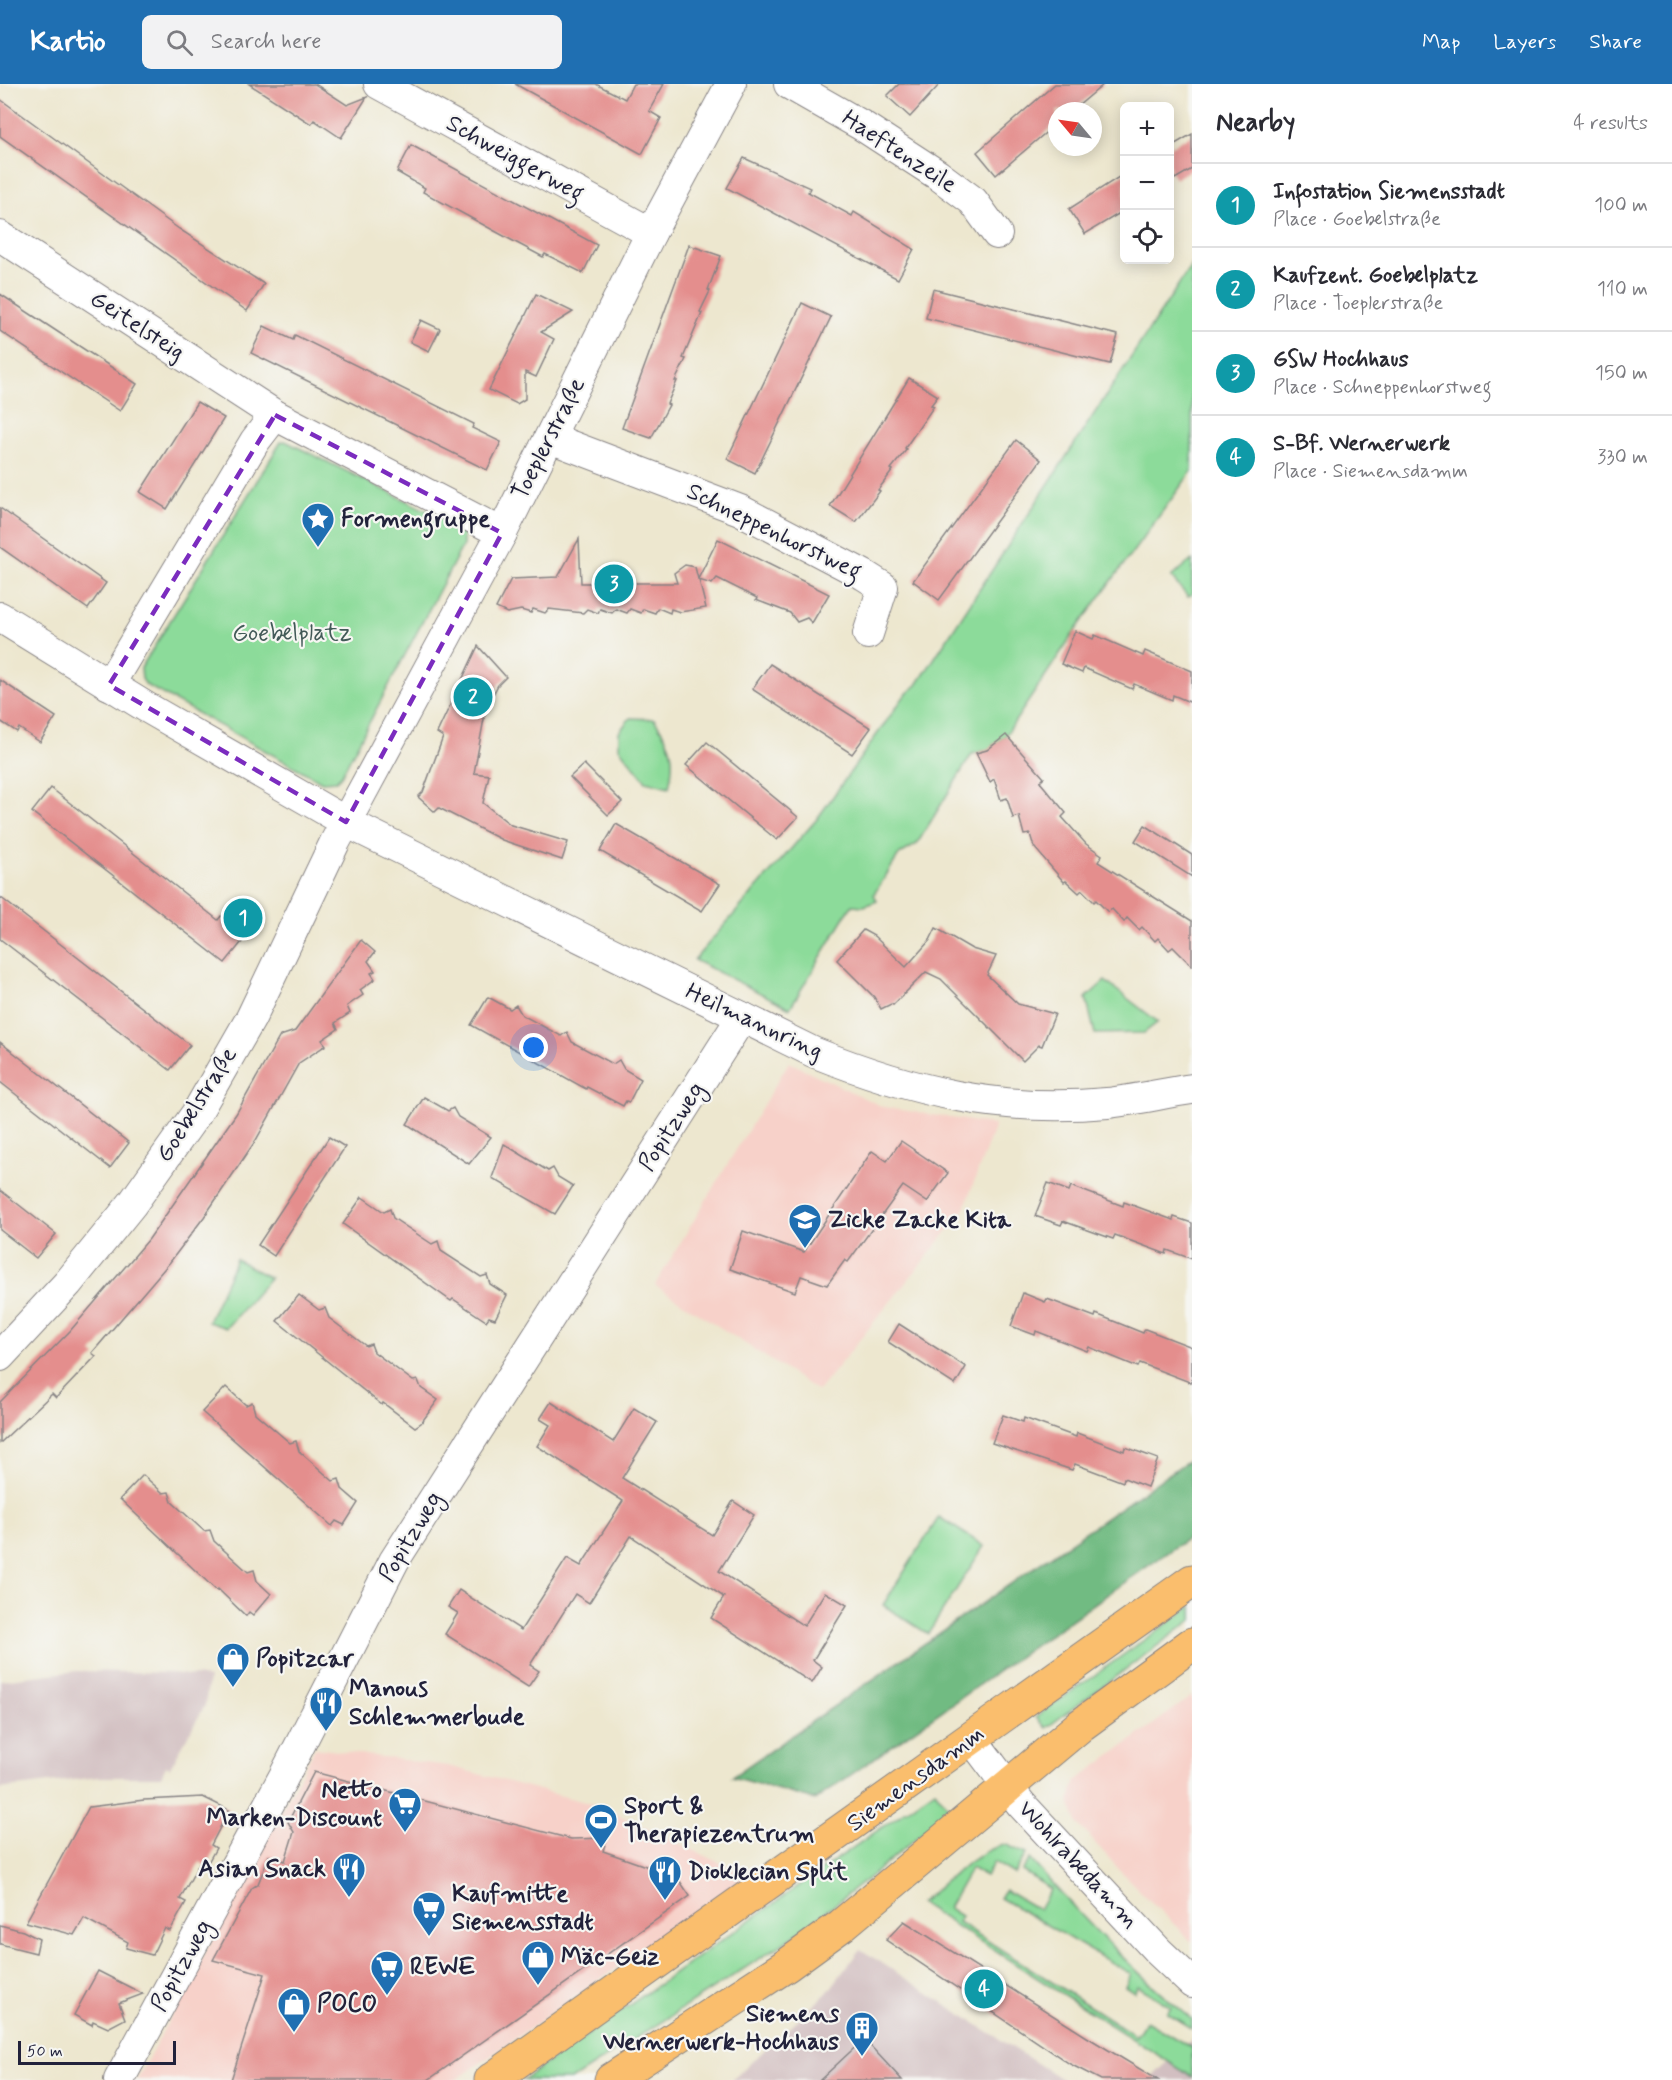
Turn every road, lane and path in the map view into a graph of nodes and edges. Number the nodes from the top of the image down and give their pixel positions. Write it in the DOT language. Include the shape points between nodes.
graph roads {
  1 [pos="379,84"];
  2 [pos="731,84"];
  3 [pos="789,84"];
  4 [pos="651,233"];
  5 [pos="997,234"];
  6 [pos="0,236"];
  7 [pos="275,415"];
  8 [pos="550,438"];
  9 [pos="502,533"];
  10 [pos="0,617"];
  11 [pos="868,634"];
  12 [pos="109,685"];
  13 [pos="346,822"];
  14 [pos="741,1017"];
  15 [pos="1192,1089"];
  16 [pos="0,1356"];
  17 [pos="1192,1581"];
  18 [pos="1192,1644"];
  19 [pos="972,1739"];
  20 [pos="1007,1786"];
  21 [pos="1192,1983"];
  22 [pos="119,2080"];
  23 [pos="491,2080"];
  24 [pos="611,2080"];
  1 -- 4 [label="street, Schweiggerweg"];
  2 -- 4 [label="street, Toeplerstraße"];
  3 -- 5 [label="street, Haeftenzeile" via="938,175 973,201"];
  4 -- 8 [label="street, Toeplerstraße"];
  6 -- 7 [label="street, Geitelsteig"];
  7 -- 9 [label="street"];
  7 -- 12 [label="street" via="255,441"];
  8 -- 9 [label="street, Toeplerstraße"];
  8 -- 11 [label="street, Schneppenhorstweg" via="730,506 864,575 883,587"];
  9 -- 13 [label="street, Toeplerstraße"];
  10 -- 12 [label="street"];
  12 -- 13 [label="street"];
  13 -- 14 [label="street, Heilmannring"];
  13 -- 16 [label="street, Goebelstraße" via="251,1018 196,1114 132,1204"];
  14 -- 15 [label="street, Heilmannring" via="877,1077 976,1101 1038,1106 1099,1104"];
  14 -- 22 [label="street, Popitzweg" via="394,1561 283,1778"];
  17 -- 19 [label="main road, Siemensdamm"];
  18 -- 20 [label="main road" via="1081,1725"];
  19 -- 20 [label="street, Wohlrabedamm"];
  19 -- 23 [label="main road, Siemensdamm"];
  20 -- 21 [label="street, Wohlrabedamm"];
  20 -- 24 [label="main road" via="826,1937"];
}
